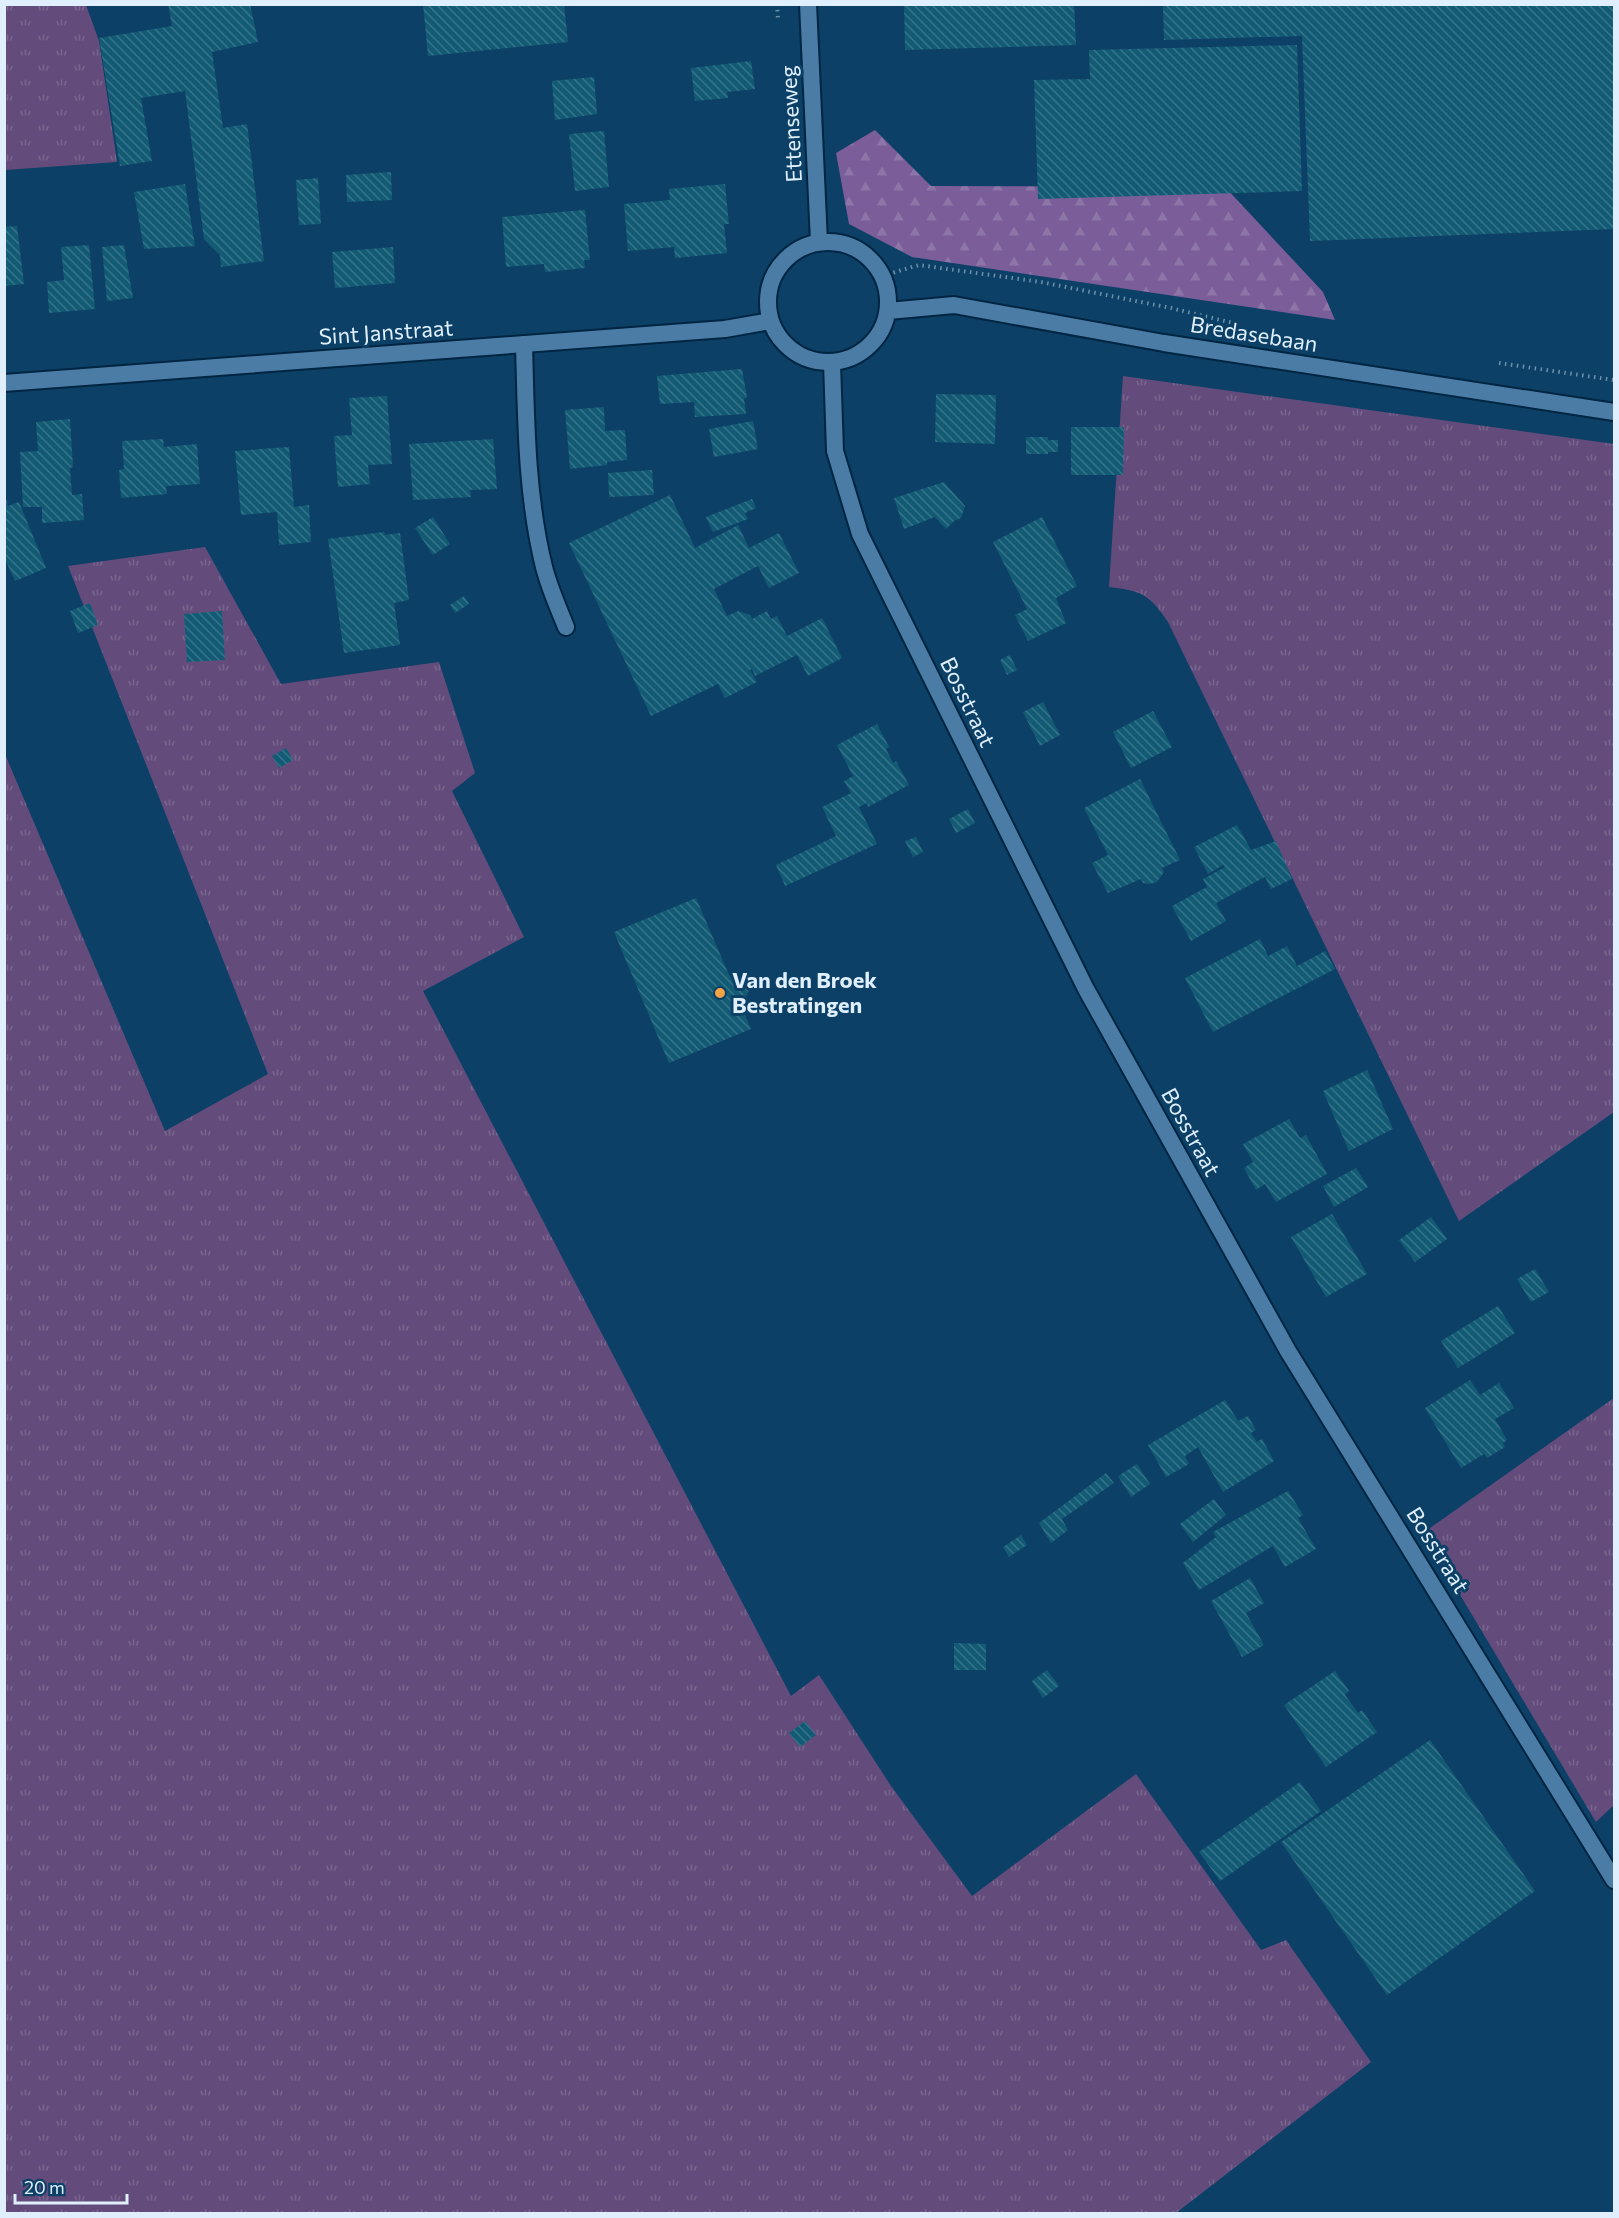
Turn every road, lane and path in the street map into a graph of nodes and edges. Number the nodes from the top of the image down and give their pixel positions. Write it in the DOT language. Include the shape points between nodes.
graph roads {
  1 [pos="808,4"];
  2 [pos="819,242"];
  3 [pos="882,276"];
  4 [pos="1171,308"];
  5 [pos="888,311"];
  6 [pos="770,321"];
  7 [pos="524,344"];
  8 [pos="832,363"];
  9 [pos="4,382"];
  10 [pos="1614,412"];
  11 [pos="566,627"];
  12 [pos="1614,1880"];
  1 -- 2 [label="street, Ettenseweg"];
  2 -- 3 [label="street" via="844,244 867,256"];
  2 -- 6 [label="street" via="791,254 775,273 767,297"];
  3 -- 4 [label="path, Bredasebaan" via="919,265 1041,282"];
  3 -- 5 [label="street" via="888,293"];
  5 -- 8 [label="street" via="878,336 858,354"];
  5 -- 10 [label="street, Bredasebaan" via="954,305 1176,345"];
  6 -- 7 [label="street, Sint Janstraat" via="725,329"];
  6 -- 8 [label="street" via="784,344 806,359"];
  7 -- 9 [label="street, Sint Janstraat"];
  7 -- 11 [label="street" via="527,454 534,519 545,568"];
  8 -- 12 [label="street, Bosstraat" via="835,451 860,534 1086,989 1288,1351"];
}
